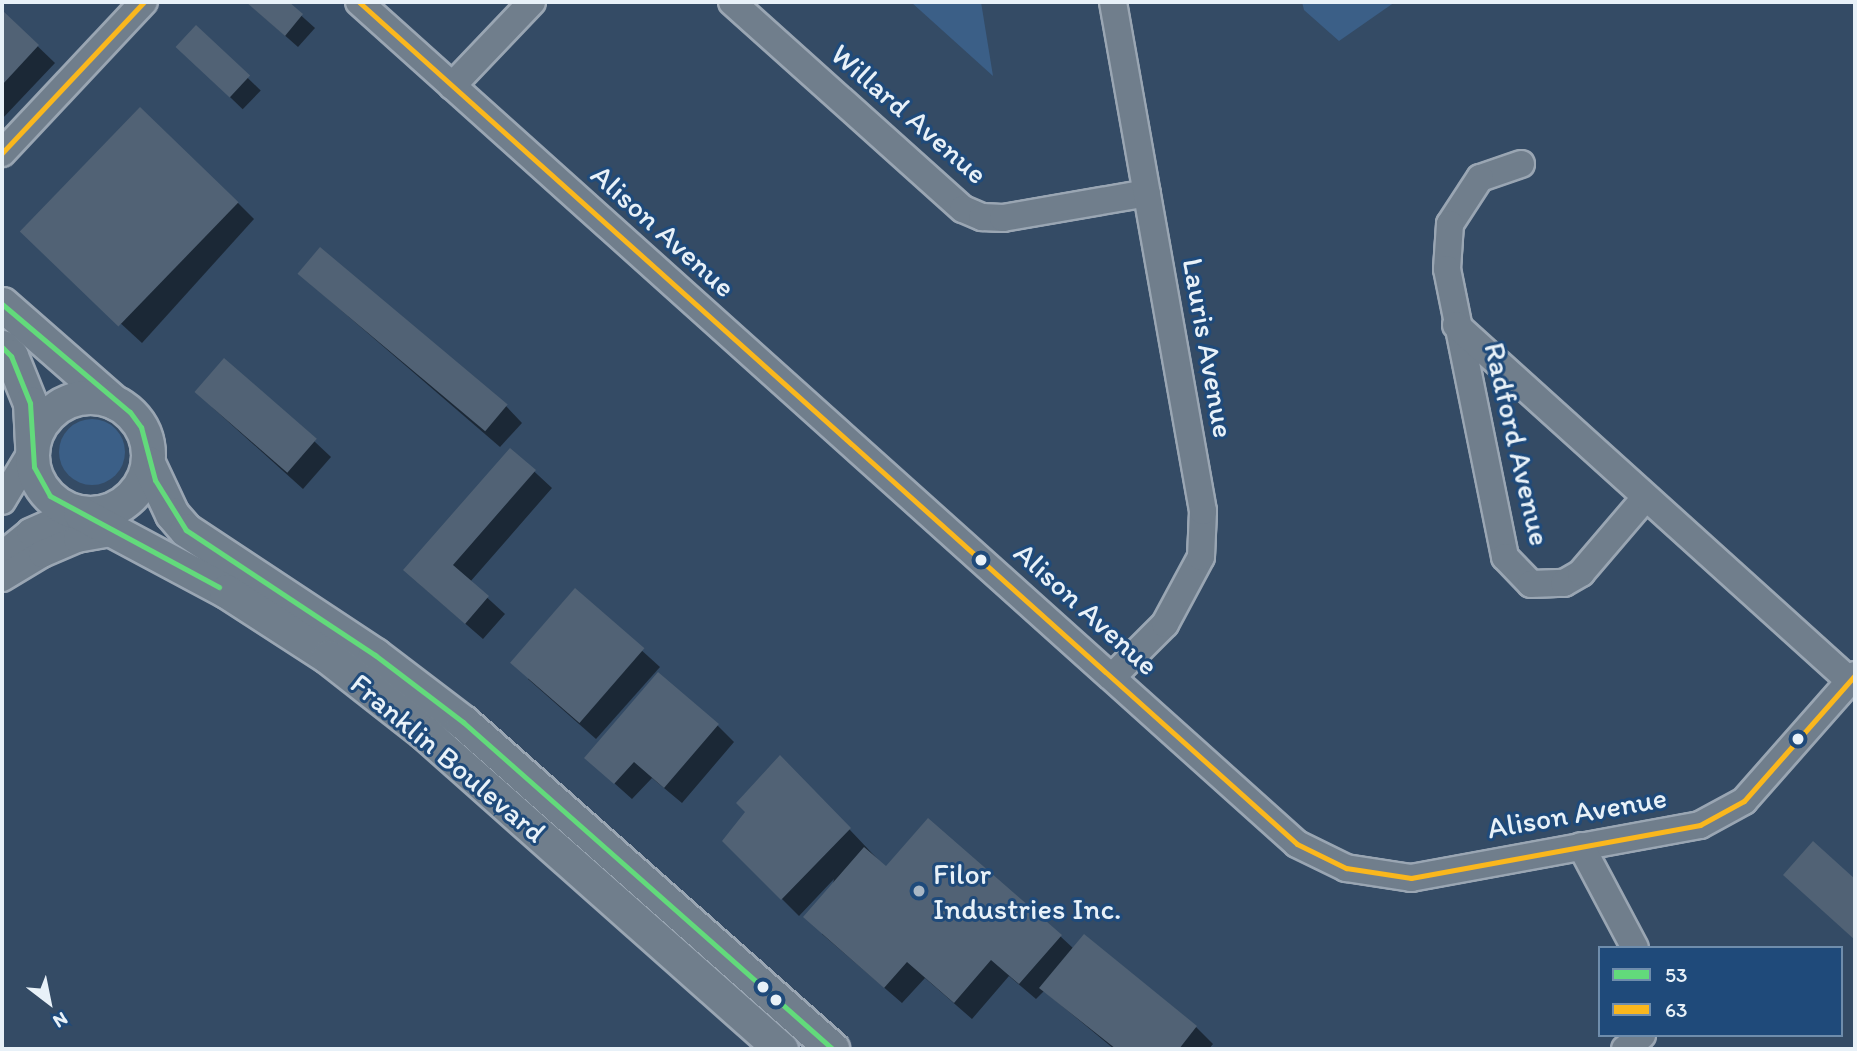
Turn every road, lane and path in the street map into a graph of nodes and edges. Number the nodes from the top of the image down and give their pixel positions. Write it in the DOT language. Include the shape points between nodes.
graph roads {
  1 [pos="144,2"];
  2 [pos="359,2"];
  3 [pos="532,2"];
  4 [pos="732,2"];
  5 [pos="1113,2"];
  6 [pos="452,86"];
  7 [pos="2,153"];
  8 [pos="1521,164"];
  9 [pos="1147,193"];
  10 [pos="2,304"];
  11 [pos="1456,325"];
  12 [pos="2,346"];
  13 [pos="114,402"];
  14 [pos="32,447"];
  15 [pos="148,463"];
  16 [pos="1645,498"];
  17 [pos="2,501"];
  18 [pos="78,513"];
  19 [pos="115,532"];
  20 [pos="2,555"];
  21 [pos="2,578"];
  22 [pos="1112,677"];
  23 [pos="1853,678"];
  24 [pos="1581,846"];
  25 [pos="1634,946"];
  26 [pos="1640,1037"];
  27 [pos="781,1049"];
  28 [pos="832,1049"];
  29 [pos="1625,1049"];
  1 -- 7 [label="street"];
  2 -- 6 [label="street, Alison Avenue"];
  3 -- 6 [label="street"];
  4 -- 9 [label="street, Willard Avenue" via="972,213 1003,218"];
  5 -- 9 [label="street, Lauris Avenue"];
  6 -- 22 [label="street, Alison Avenue"];
  8 -- 11 [label="street, Radford Avenue" via="1480,178 1450,224 1447,269"];
  9 -- 22 [label="street, Lauris Avenue" via="1203,511 1201,557 1166,624"];
  10 -- 13 [label="main road"];
  11 -- 16 [label="street, Radford Avenue"];
  11 -- 16 [label="street, Radford Avenue" via="1505,557 1515,573 1531,584 1564,583 1581,573"];
  12 -- 14 [label="main road" via="12,356 30,403"];
  13 -- 14 [label="main road" via="97,397 61,405 47,416"];
  13 -- 15 [label="main road" via="141,427"];
  14 -- 17 [label="street"];
  14 -- 18 [label="main road" via="40,483 50,496"];
  15 -- 18 [label="main road" via="131,496 116,506"];
  15 -- 28 [label="main road, Franklin Boulevard" via="172,514 186,530 365,648 463,722"];
  16 -- 23 [label="street, Radford Avenue"];
  18 -- 19 [label="main road, Franklin Boulevard"];
  18 -- 20 [label="street" via="30,532"];
  19 -- 21 [label="street" via="77,539"];
  19 -- 27 [label="main road, Franklin Boulevard" via="226,591 328,657 425,733"];
  22 -- 24 [label="street, Alison Avenue" via="1297,844 1346,868 1411,877"];
  23 -- 24 [label="street, Alison Avenue" via="1744,801 1700,825"];
  24 -- 25 [label="street"];
  26 -- 29 [label="street"];
}
